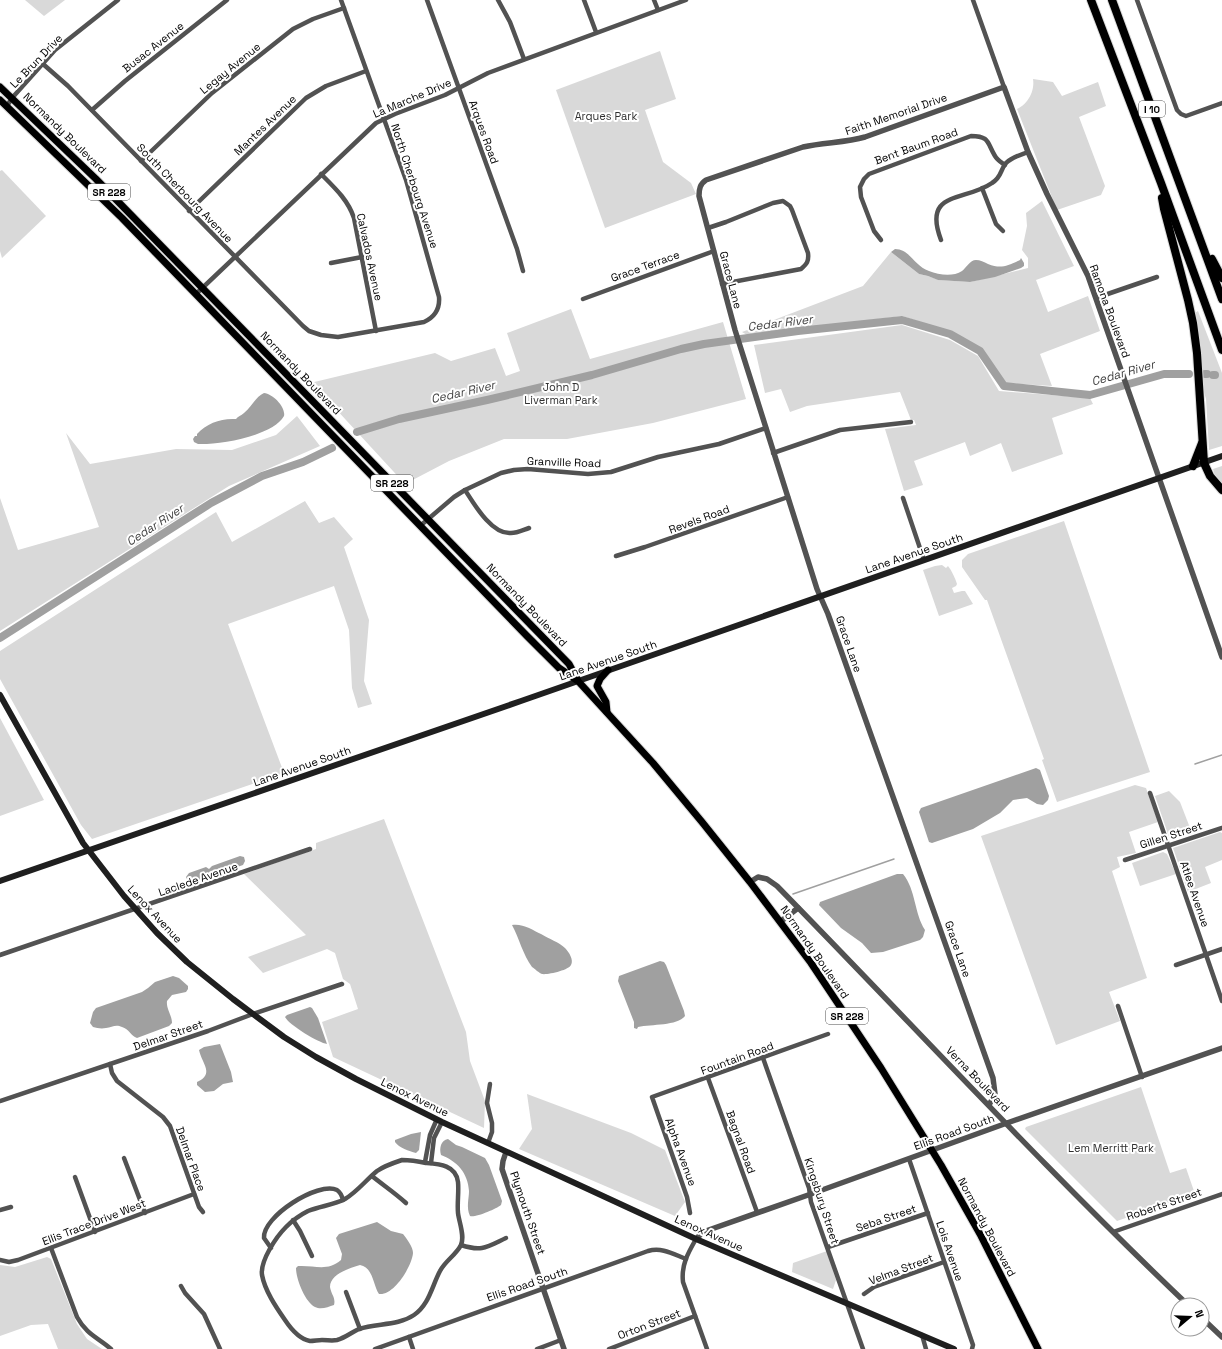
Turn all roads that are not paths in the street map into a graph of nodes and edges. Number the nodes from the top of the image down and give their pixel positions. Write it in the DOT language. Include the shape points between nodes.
graph roads {
  1 [pos="118,0"];
  2 [pos="227,0"];
  3 [pos="341,0"];
  4 [pos="427,0"];
  5 [pos="498,0"];
  6 [pos="584,0"];
  7 [pos="654,0"];
  8 [pos="686,0"];
  9 [pos="973,0"];
  10 [pos="1091,0"];
  11 [pos="1112,0"];
  12 [pos="1137,0"];
  13 [pos="344,8"];
  14 [pos="658,10"];
  15 [pos="596,32"];
  16 [pos="524,59"];
  17 [pos="43,64"];
  18 [pos="366,71"];
  19 [pos="0,87"];
  20 [pos="1004,87"];
  21 [pos="459,88"];
  22 [pos="12,98"];
  23 [pos="0,100"];
  24 [pos="1222,103"];
  25 [pos="7,106"];
  26 [pos="92,110"];
  27 [pos="384,118"];
  28 [pos="1028,152"];
  29 [pos="141,160"];
  30 [pos="1005,165"];
  31 [pos="321,174"];
  32 [pos="1161,183"];
  33 [pos="702,184"];
  34 [pos="982,188"];
  35 [pos="189,211"];
  36 [pos="1192,218"];
  37 [pos="708,228"];
  38 [pos="1003,231"];
  39 [pos="881,240"];
  40 [pos="942,240"];
  41 [pos="714,251"];
  42 [pos="362,257"];
  43 [pos="235,258"];
  44 [pos="331,263"];
  45 [pos="523,271"];
  46 [pos="1157,277"];
  47 [pos="1222,278"];
  48 [pos="722,284"];
  49 [pos="203,288"];
  50 [pos="196,294"];
  51 [pos="1096,298"];
  52 [pos="583,299"];
  53 [pos="1222,299"];
  54 [pos="376,331"];
  55 [pos="1222,350"];
  56 [pos="911,422"];
  57 [pos="766,428"];
  58 [pos="1203,440"];
  59 [pos="773,453"];
  60 [pos="1222,456"];
  61 [pos="1204,463"];
  62 [pos="363,466"];
  63 [pos="1193,466"];
  64 [pos="1158,478"];
  65 [pos="398,488"];
  66 [pos="465,490"];
  67 [pos="1222,490"];
  68 [pos="788,497"];
  69 [pos="903,498"];
  70 [pos="428,519"];
  71 [pos="420,526"];
  72 [pos="528,528"];
  73 [pos="616,556"];
  74 [pos="924,560"];
  75 [pos="820,596"];
  76 [pos="1222,658"];
  77 [pos="608,670"];
  78 [pos="578,681"];
  79 [pos="0,695"];
  80 [pos="608,712"];
  81 [pos="1150,793"];
  82 [pos="1222,828"];
  83 [pos="1168,846"];
  84 [pos="310,849"];
  85 [pos="88,850"];
  86 [pos="1125,860"];
  87 [pos="0,880"];
  88 [pos="750,882"];
  89 [pos="798,908"];
  90 [pos="136,910"];
  91 [pos="780,922"];
  92 [pos="1222,948"];
  93 [pos="1206,954"];
  94 [pos="0,955"];
  95 [pos="1176,965"];
  96 [pos="342,984"];
  97 [pos="1222,1001"];
  98 [pos="1118,1006"];
  99 [pos="253,1014"];
  100 [pos="828,1034"];
  101 [pos="1222,1048"];
  102 [pos="763,1058"];
  103 [pos="110,1064"];
  104 [pos="1142,1076"];
  105 [pos="708,1078"];
  106 [pos="490,1084"];
  107 [pos="652,1097"];
  108 [pos="0,1101"];
  109 [pos="989,1105"];
  110 [pos="440,1120"];
  111 [pos="1006,1123"];
  112 [pos="488,1143"];
  113 [pos="932,1150"];
  114 [pos="506,1152"];
  115 [pos="124,1158"];
  116 [pos="909,1159"];
  117 [pos="425,1162"];
  118 [pos="431,1163"];
  119 [pos="372,1176"];
  120 [pos="75,1177"];
  121 [pos="194,1194"];
  122 [pos="811,1194"];
  123 [pos="1222,1194"];
  124 [pos="343,1200"];
  125 [pos="406,1203"];
  126 [pos="11,1207"];
  127 [pos="0,1210"];
  128 [pos="203,1212"];
  129 [pos="757,1212"];
  130 [pos="145,1213"];
  131 [pos="690,1213"];
  132 [pos="928,1213"];
  133 [pos="293,1220"];
  134 [pos="95,1232"];
  135 [pos="1113,1232"];
  136 [pos="506,1238"];
  137 [pos="696,1238"];
  138 [pos="461,1246"];
  139 [pos="828,1247"];
  140 [pos="51,1248"];
  141 [pos="271,1248"];
  142 [pos="312,1256"];
  143 [pos="686,1259"];
  144 [pos="0,1260"];
  145 [pos="944,1262"];
  146 [pos="181,1286"];
  147 [pos="544,1288"];
  148 [pos="346,1292"];
  149 [pos="864,1294"];
  150 [pos="1180,1297"];
  151 [pos="846,1303"];
  152 [pos="695,1316"];
  153 [pos="1210,1326"];
  154 [pos="360,1329"];
  155 [pos="922,1335"];
  156 [pos="409,1337"];
  157 [pos="1222,1337"];
  158 [pos="561,1340"];
  159 [pos="111,1349"];
  160 [pos="220,1349"];
  161 [pos="375,1349"];
  162 [pos="413,1349"];
  163 [pos="537,1349"];
  164 [pos="564,1349"];
  165 [pos="609,1349"];
  166 [pos="707,1349"];
  167 [pos="863,1349"];
  168 [pos="926,1349"];
  169 [pos="954,1349"];
  170 [pos="972,1349"];
  171 [pos="1038,1349"];
  1 -- 17 [label="street, Le Brun Drive" via="55,50"];
  2 -- 26 [label="street, Busac Avenue"];
  3 -- 13 [label="street, North Cherbourg Avenue"];
  4 -- 21 [label="street, Arques Road"];
  5 -- 16 [label="street" via="510,22"];
  6 -- 15 [label="street"];
  7 -- 14 [label="street"];
  8 -- 14 [label="street, La Marche Drive"];
  9 -- 20 [label="street, Ramona Boulevard"];
  10 -- 32 [label="highway, I 10"];
  11 -- 36 [label="highway, I 10"];
  12 -- 24 [label="street" via="1177,110 1186,116"];
  13 -- 18 [label="street, North Cherbourg Avenue"];
  13 -- 29 [label="street, Legay Avenue" via="313,18 293,29 212,93"];
  14 -- 15 [label="street, La Marche Drive"];
  15 -- 16 [label="street, La Marche Drive"];
  16 -- 21 [label="street, La Marche Drive"];
  17 -- 22 [label="street, Le Brun Drive"];
  17 -- 26 [label="street, South Cherbourg Avenue"];
  18 -- 27 [label="street, North Cherbourg Avenue"];
  18 -- 35 [label="street, Mantes Avenue" via="326,86 306,98"];
  19 -- 22 [label="main road, Normandy Boulevard / SR 228"];
  20 -- 28 [label="street, Ramona Boulevard"];
  20 -- 33 [label="street, Faith Memorial Drive" via="865,137 803,146 706,180"];
  21 -- 27 [label="street, La Marche Drive"];
  21 -- 45 [label="street, Arques Road"];
  22 -- 25 [label="street, Le Brun Drive"];
  22 -- 49 [label="main road, Normandy Boulevard / SR 228"];
  23 -- 25 [label="main road, Normandy Boulevard / SR 228"];
  25 -- 50 [label="main road, Normandy Boulevard / SR 228"];
  26 -- 29 [label="street, South Cherbourg Avenue"];
  27 -- 31 [label="street, La Marche Drive" via="369,128"];
  27 -- 54 [label="street, North Cherbourg Avenue" via="406,180 439,303 437,311 424,322"];
  28 -- 30 [label="street" via="1014,157"];
  28 -- 51 [label="street, Ramona Boulevard"];
  29 -- 35 [label="street, South Cherbourg Avenue"];
  30 -- 34 [label="street" via="998,179"];
  30 -- 39 [label="street, Bent Baum Road" via="996,158 984,138 971,136 869,174 860,187 861,197 874,231"];
  31 -- 42 [label="street, Calvados Avenue" via="341,194 351,210"];
  31 -- 43 [label="street, La Marche Drive"];
  32 -- 55 [label="highway, I 10"];
  32 -- 58 [label="highway" via="1164,209 1193,323"];
  33 -- 37 [label="street, Grace Lane" via="700,196"];
  34 -- 38 [label="street" via="996,224"];
  34 -- 40 [label="street" via="948,200 936,212 937,228"];
  35 -- 43 [label="street, South Cherbourg Avenue"];
  36 -- 47 [label="highway"];
  36 -- 53 [label="highway, I 10"];
  37 -- 41 [label="street, Grace Lane"];
  37 -- 48 [label="street" via="783,201 792,210 808,254 807,264 801,269"];
  41 -- 48 [label="street, Grace Lane"];
  41 -- 52 [label="street, Grace Terrace"];
  42 -- 44 [label="street"];
  42 -- 54 [label="street, Calvados Avenue"];
  43 -- 49 [label="street, La Marche Drive"];
  43 -- 54 [label="street, South Cherbourg Avenue" via="298,323 309,331 329,337"];
  46 -- 51 [label="street"];
  48 -- 57 [label="street, Grace Lane"];
  49 -- 50 [label="street, La Marche Drive"];
  49 -- 65 [label="main road, Normandy Boulevard / SR 228"];
  50 -- 62 [label="main road, Normandy Boulevard / SR 228"];
  51 -- 64 [label="street, Ramona Boulevard"];
  56 -- 59 [label="street" via="840,430"];
  57 -- 59 [label="street, Grace Lane"];
  57 -- 66 [label="street, Granville Road" via="719,444 658,457 611,472 588,474 528,468 496,475"];
  58 -- 61 [label="highway"];
  58 -- 63 [label="highway"];
  59 -- 68 [label="street, Grace Lane"];
  60 -- 61 [label="main road, Lane Avenue South"];
  61 -- 63 [label="main road, Lane Avenue South"];
  61 -- 67 [label="highway" via="1210,476"];
  62 -- 65 [label="main road" via="371,468 393,488"];
  62 -- 71 [label="main road, Normandy Boulevard / SR 228"];
  63 -- 64 [label="main road, Lane Avenue South"];
  64 -- 74 [label="main road, Lane Avenue South"];
  64 -- 76 [label="street, Ramona Boulevard"];
  65 -- 70 [label="main road, Normandy Boulevard / SR 228"];
  66 -- 70 [label="street, Granville Road"];
  66 -- 72 [label="street" via="477,510 496,529 510,534"];
  68 -- 73 [label="street, Revels Road"];
  68 -- 75 [label="street, Grace Lane"];
  69 -- 74 [label="street"];
  70 -- 71 [label="street, Granville Road"];
  70 -- 78 [label="main road, Normandy Boulevard / SR 228" via="569,664"];
  71 -- 78 [label="main road, Normandy Boulevard / SR 228" via="559,668"];
  74 -- 75 [label="main road, Lane Avenue South"];
  75 -- 77 [label="main road, Lane Avenue South"];
  75 -- 109 [label="street, Grace Lane" via="993,1078 995,1094"];
  77 -- 78 [label="main road, Lane Avenue South"];
  77 -- 80 [label="main road" via="597,686 606,702"];
  78 -- 80 [label="main road, Normandy Boulevard / SR 228"];
  78 -- 85 [label="main road, Lane Avenue South"];
  79 -- 85 [label="main road, Lenox Avenue"];
  80 -- 88 [label="main road, Normandy Boulevard / SR 228"];
  81 -- 83 [label="street, Atlee Avenue"];
  82 -- 83 [label="street, Gillen Street"];
  83 -- 86 [label="street, Gillen Street"];
  83 -- 93 [label="street, Atlee Avenue"];
  84 -- 90 [label="street, Laclede Avenue"];
  85 -- 87 [label="main road, Lane Avenue South"];
  85 -- 90 [label="main road, Lenox Avenue"];
  88 -- 89 [label="street, Verna Boulevard" via="758,877 768,879"];
  88 -- 91 [label="main road, Normandy Boulevard / SR 228"];
  89 -- 91 [label="street"];
  89 -- 109 [label="street, Verna Boulevard"];
  90 -- 94 [label="street, Laclede Avenue"];
  90 -- 99 [label="main road, Lenox Avenue" via="187,962"];
  91 -- 113 [label="main road, Normandy Boulevard / SR 228" via="867,1046"];
  92 -- 93 [label="street"];
  93 -- 95 [label="street"];
  93 -- 97 [label="street, Atlee Avenue"];
  96 -- 99 [label="street, Delmar Street"];
  98 -- 104 [label="street"];
  99 -- 103 [label="street, Delmar Street"];
  99 -- 110 [label="main road, Lenox Avenue" via="316,1057"];
  100 -- 102 [label="street, Fountain Road"];
  101 -- 104 [label="street, Ellis Road South"];
  102 -- 105 [label="street, Fountain Road"];
  102 -- 122 [label="street, Kingsbury Street"];
  103 -- 108 [label="street, Delmar Street"];
  103 -- 121 [label="street, Delmar Place" via="117,1080 163,1117 170,1126"];
  104 -- 111 [label="street, Ellis Road South"];
  105 -- 107 [label="street, Fountain Road"];
  105 -- 129 [label="street, Bagnal Road"];
  106 -- 112 [label="street" via="487,1103 492,1132"];
  107 -- 131 [label="street, Alpha Avenue" via="688,1197"];
  109 -- 111 [label="street, Verna Boulevard"];
  110 -- 112 [label="main road, Lenox Avenue"];
  110 -- 117 [label="street" via="430,1135"];
  110 -- 118 [label="street" via="434,1138"];
  111 -- 113 [label="street, Ellis Road South"];
  111 -- 135 [label="street, Verna Boulevard"];
  112 -- 114 [label="main road, Lenox Avenue"];
  113 -- 116 [label="street, Ellis Road South"];
  113 -- 171 [label="main road, Normandy Boulevard / SR 228" via="979,1232"];
  114 -- 137 [label="main road, Lenox Avenue"];
  114 -- 147 [label="street, Plymouth Street" via="502,1168"];
  115 -- 130 [label="street"];
  116 -- 122 [label="street, Ellis Road South"];
  116 -- 132 [label="street, Lois Avenue"];
  117 -- 118 [label="street"];
  117 -- 119 [label="street" via="402,1160"];
  118 -- 138 [label="street" via="444,1165 456,1174"];
  119 -- 124 [label="street"];
  119 -- 125 [label="street"];
  120 -- 134 [label="street"];
  121 -- 128 [label="street, Delmar Place"];
  121 -- 130 [label="street, Ellis Trace Drive West"];
  122 -- 129 [label="street, Ellis Road South"];
  122 -- 139 [label="street, Kingsbury Street" via="811,1202"];
  123 -- 135 [label="street, Roberts Street"];
  124 -- 133 [label="street" via="317,1207"];
  124 -- 141 [label="street" via="340,1192 330,1188 288,1205 272,1220 265,1231 264,1238"];
  126 -- 127 [label="street"];
  129 -- 137 [label="street, Ellis Road South" via="703,1232"];
  130 -- 134 [label="street, Ellis Trace Drive West"];
  132 -- 139 [label="street, Seba Street"];
  132 -- 145 [label="street, Lois Avenue"];
  133 -- 141 [label="street"];
  133 -- 142 [label="street"];
  134 -- 140 [label="street, Ellis Trace Drive West"];
  135 -- 150 [label="street, Verna Boulevard"];
  136 -- 138 [label="street" via="479,1249"];
  137 -- 143 [label="street"];
  137 -- 151 [label="main road, Lenox Avenue"];
  138 -- 154 [label="street" via="441,1269 427,1301 415,1315 398,1322"];
  139 -- 151 [label="street, Kingsbury Street"];
  140 -- 144 [label="street, Ellis Trace Drive West" via="18,1260"];
  140 -- 159 [label="street" via="81,1324"];
  141 -- 154 [label="street" via="262,1268 264,1282 277,1308 297,1334 303,1339 333,1341"];
  143 -- 147 [label="street, Ellis Road South" via="664,1250 654,1250"];
  143 -- 152 [label="street" via="682,1272 683,1282"];
  145 -- 149 [label="street, Velma Street" via="874,1287"];
  145 -- 170 [label="street, Lois Avenue" via="973,1345"];
  146 -- 160 [label="street" via="204,1314"];
  147 -- 156 [label="street, Ellis Road South"];
  147 -- 158 [label="street, Plymouth Street"];
  148 -- 154 [label="street"];
  151 -- 155 [label="main road, Lenox Avenue"];
  151 -- 167 [label="street, Kingsbury Street"];
  152 -- 165 [label="street, Orton Street"];
  152 -- 166 [label="street"];
  153 -- 157 [label="street"];
  155 -- 168 [label="street"];
  155 -- 169 [label="main road, Lenox Avenue"];
  156 -- 161 [label="street, Ellis Road South"];
  156 -- 162 [label="street"];
  158 -- 163 [label="street"];
  158 -- 164 [label="street, Plymouth Street"];
}
